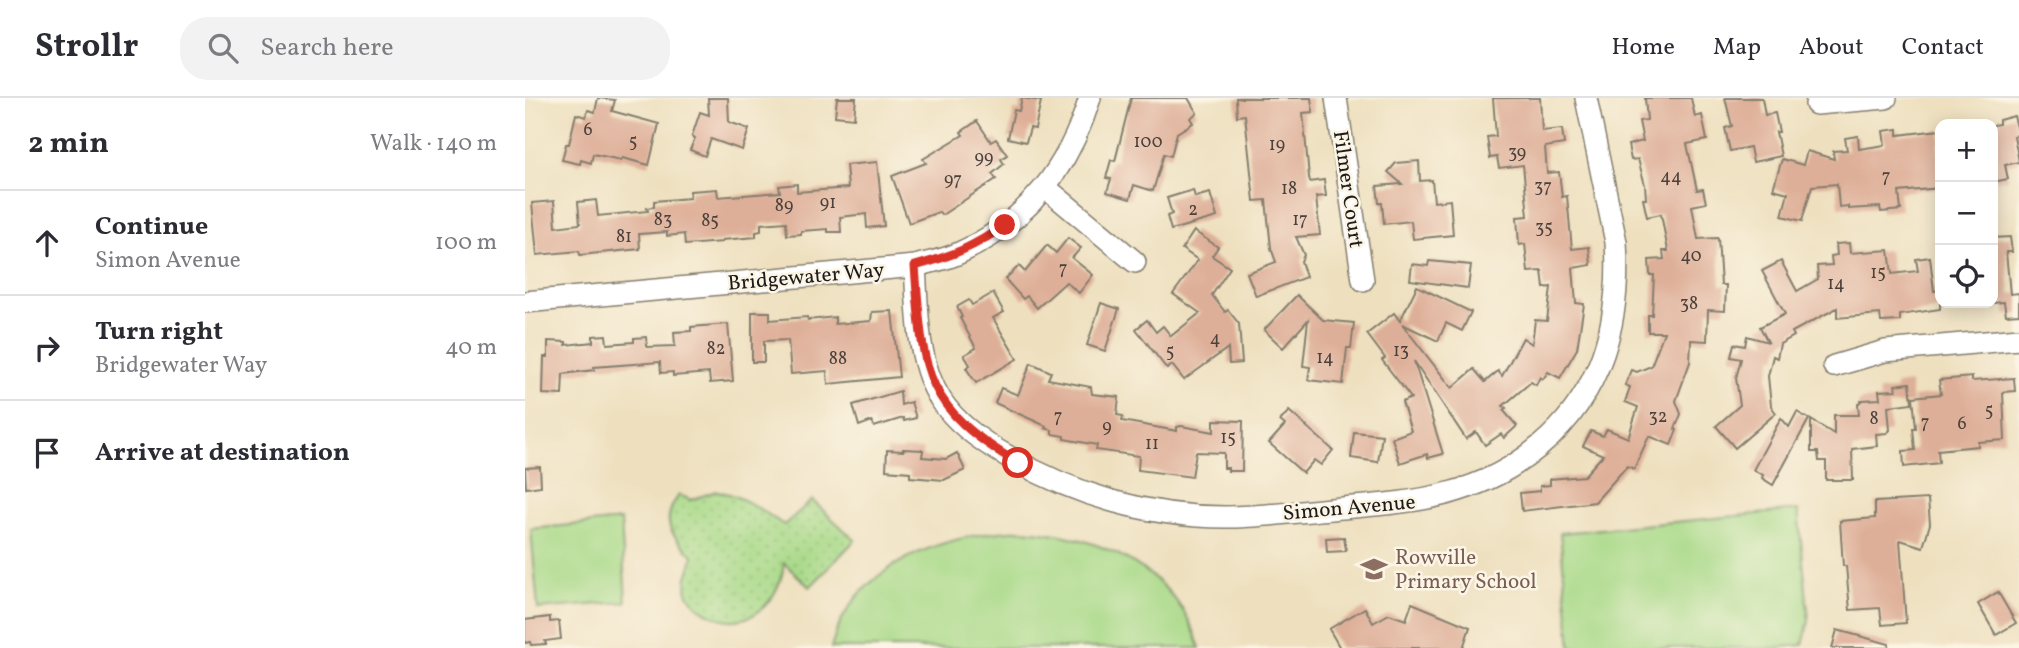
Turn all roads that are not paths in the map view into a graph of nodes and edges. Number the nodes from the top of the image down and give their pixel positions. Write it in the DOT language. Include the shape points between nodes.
graph roads {
  1 [pos="1090,98"];
  2 [pos="1336,98"];
  3 [pos="1587,98"];
  4 [pos="1887,98"];
  5 [pos="1815,104"];
  6 [pos="1046,188"];
  7 [pos="1135,262"];
  8 [pos="915,266"];
  9 [pos="1363,280"];
  10 [pos="525,302"];
  11 [pos="2019,339"];
  12 [pos="1835,366"];
  1 -- 6 [label="street, Bridgewater Way" via="1067,155"];
  2 -- 9 [label="street, Filmer Court"];
  3 -- 8 [label="street, Simon Avenue" via="1618,266 1614,315 1596,371 1580,401 1540,446 1483,482 1423,501 1225,517 1174,514 1092,495 1045,477 992,448 961,424 941,400 923,351"];
  4 -- 5 [label="street"];
  6 -- 7 [label="street"];
  6 -- 8 [label="street, Bridgewater Way" via="981,242"];
  8 -- 10 [label="street, Bridgewater Way"];
  11 -- 12 [label="street" via="1885,351"];
}
